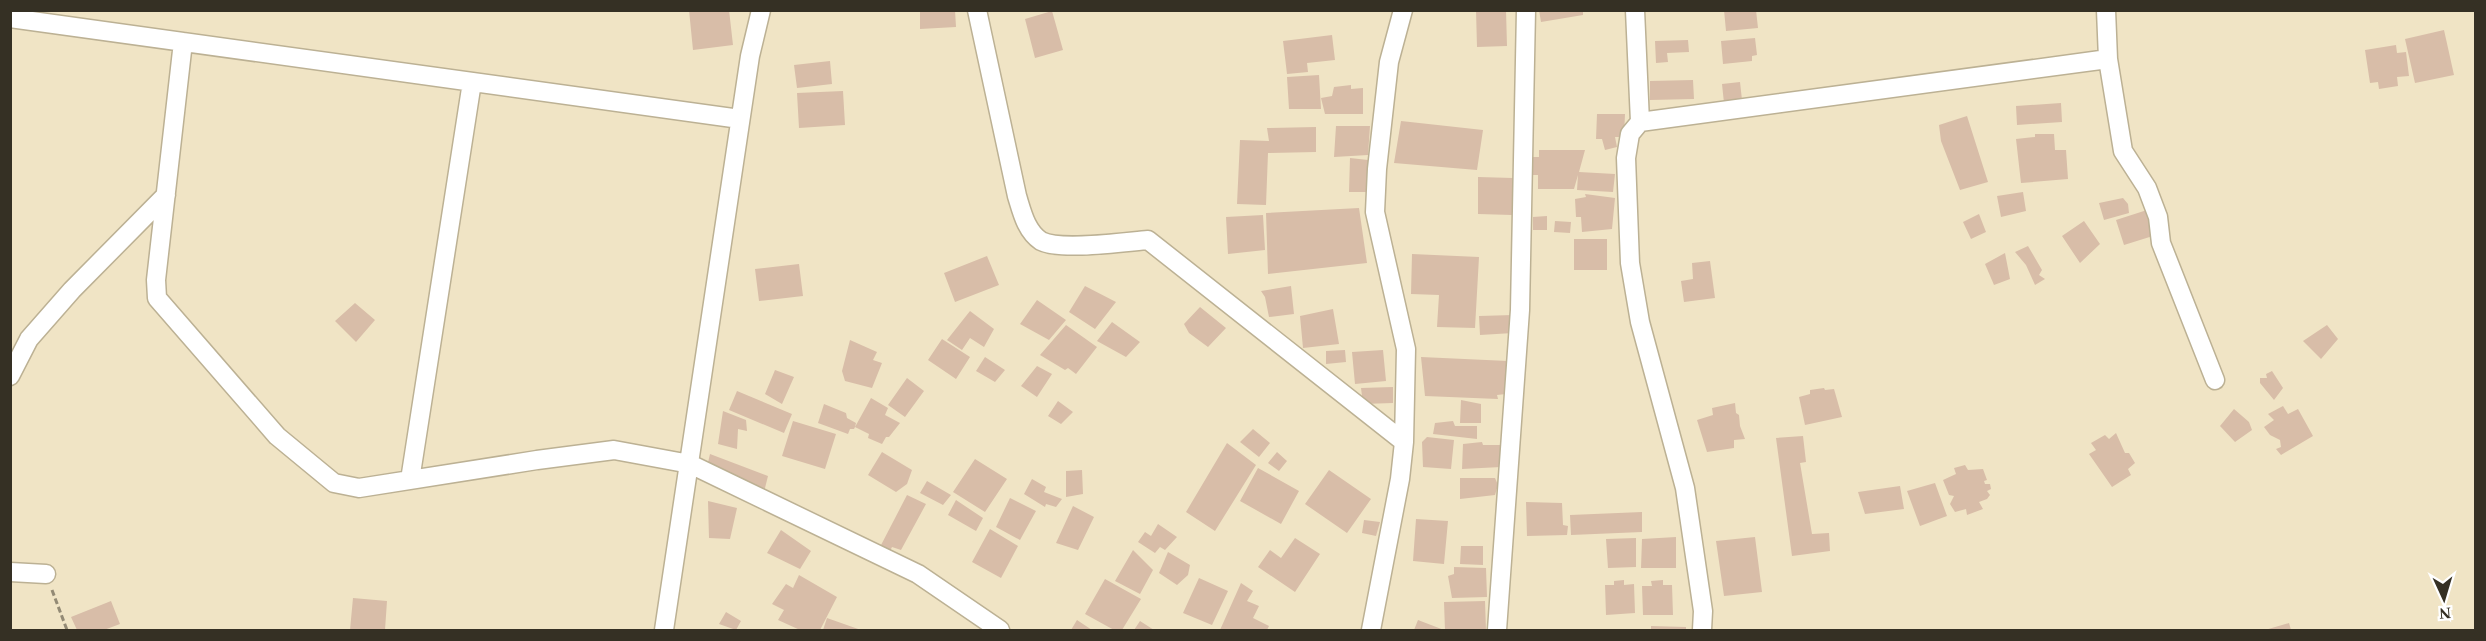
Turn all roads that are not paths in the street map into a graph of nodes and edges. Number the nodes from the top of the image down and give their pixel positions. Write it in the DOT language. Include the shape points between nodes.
graph roads {
  1 [pos="761,10"];
  2 [pos="976,10"];
  3 [pos="1402,10"];
  4 [pos="1526,10"];
  5 [pos="1635,10"];
  6 [pos="2106,10"];
  7 [pos="10,18"];
  8 [pos="183,42"];
  9 [pos="2108,59"];
  10 [pos="472,82"];
  11 [pos="740,119"];
  12 [pos="1640,122"];
  13 [pos="166,195"];
  14 [pos="10,376"];
  15 [pos="2215,380"];
  16 [pos="1404,442"];
  17 [pos="690,464"];
  18 [pos="410,480"];
  19 [pos="10,572"];
  20 [pos="46,574"];
  21 [pos="664,630"];
  22 [pos="1000,630"];
  23 [pos="1371,630"];
  24 [pos="1497,630"];
  25 [pos="1702,630"];
  1 -- 11 [label="street"];
  2 -- 16 [label="street" via="1017,196 1026,225 1040,240 1054,246 1148,240"];
  3 -- 16 [label="street" via="1389,62 1375,212 1406,349"];
  4 -- 24 [label="street" via="1520,310"];
  5 -- 12 [label="street"];
  6 -- 9 [label="street"];
  7 -- 8 [label="street"];
  8 -- 10 [label="street"];
  8 -- 13 [label="street"];
  9 -- 12 [label="street"];
  9 -- 15 [label="street" via="2123,151 2147,188 2158,216 2161,243"];
  10 -- 11 [label="street"];
  10 -- 18 [label="street"];
  11 -- 17 [label="street"];
  12 -- 25 [label="street" via="1630,134 1626,158 1630,264 1640,322 1685,488 1703,611"];
  13 -- 14 [label="street" via="28,339"];
  13 -- 18 [label="street" via="157,298 277,436 334,483 359,488"];
  16 -- 23 [label="street"];
  17 -- 18 [label="street" via="614,450"];
  17 -- 21 [label="street"];
  17 -- 22 [label="street" via="918,574"];
  19 -- 20 [label="street"];
}
